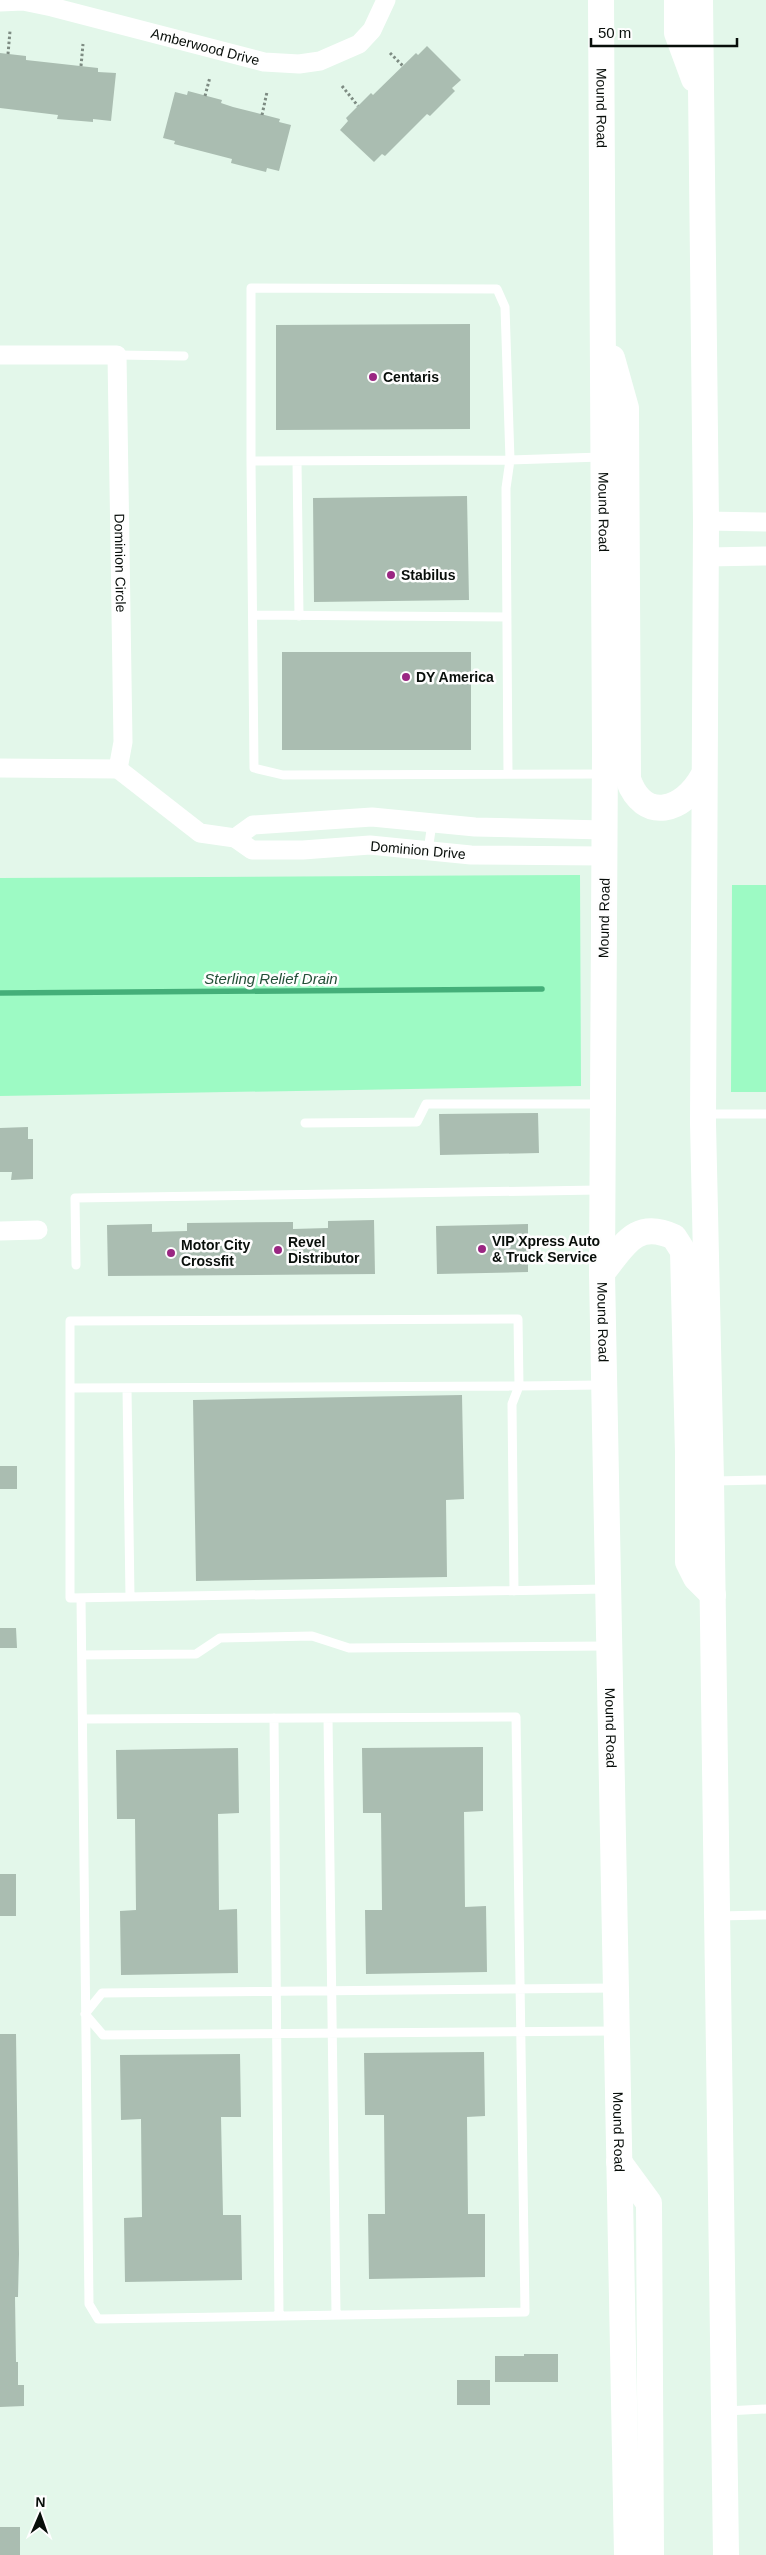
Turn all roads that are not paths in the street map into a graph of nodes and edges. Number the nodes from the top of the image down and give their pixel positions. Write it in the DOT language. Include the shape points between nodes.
graph roads {
  1 [pos="386,0"];
  2 [pos="601,0"];
  3 [pos="677,0"];
  4 [pos="700,0"];
  5 [pos="0,2"];
  6 [pos="701,99"];
  7 [pos="0,355"];
  8 [pos="117,355"];
  9 [pos="184,356"];
  10 [pos="615,456"];
  11 [pos="510,460"];
  12 [pos="250,461"];
  13 [pos="297,461"];
  14 [pos="706,521"];
  15 [pos="766,522"];
  16 [pos="706,556"];
  17 [pos="766,556"];
  18 [pos="253,615"];
  19 [pos="299,616"];
  20 [pos="507,617"];
  21 [pos="0,768"];
  22 [pos="118,769"];
  23 [pos="508,774"];
  24 [pos="616,774"];
  25 [pos="704,776"];
  26 [pos="432,823"];
  27 [pos="604,830"];
  28 [pos="235,838"];
  29 [pos="428,851"];
  30 [pos="604,856"];
  31 [pos="602,1104"];
  32 [pos="703,1114"];
  33 [pos="766,1114"];
  34 [pos="305,1123"];
  35 [pos="602,1190"];
  36 [pos="0,1230"];
  37 [pos="38,1230"];
  38 [pos="76,1266"];
  39 [pos="602,1273"];
  40 [pos="604,1385"];
  41 [pos="519,1386"];
  42 [pos="70,1388"];
  43 [pos="127,1388"];
  44 [pos="766,1480"];
  45 [pos="711,1481"];
  46 [pos="608,1589"];
  47 [pos="514,1591"];
  48 [pos="713,1595"];
  49 [pos="130,1597"];
  50 [pos="81,1598"];
  51 [pos="609,1646"];
  52 [pos="82,1655"];
  53 [pos="274,1718"];
  54 [pos="328,1718"];
  55 [pos="83,1719"];
  56 [pos="766,1915"];
  57 [pos="717,1916"];
  58 [pos="520,1988"];
  59 [pos="616,1988"];
  60 [pos="276,1992"];
  61 [pos="332,1992"];
  62 [pos="85,2014"];
  63 [pos="521,2031"];
  64 [pos="617,2031"];
  65 [pos="277,2034"];
  66 [pos="332,2034"];
  67 [pos="619,2162"];
  68 [pos="336,2313"];
  69 [pos="279,2315"];
  70 [pos="766,2410"];
  71 [pos="724,2411"];
  72 [pos="627,2555"];
  73 [pos="652,2555"];
  74 [pos="726,2555"];
  1 -- 5 [label="street, Amberwood Drive" via="372,30 359,44 320,61 277,64 52,7"];
  2 -- 10 [label="main road, Mound Road" via="603,324"];
  3 -- 6 [label="main road" via="677,33"];
  4 -- 6 [label="main road"];
  6 -- 14 [label="main road"];
  7 -- 8 [label="street"];
  8 -- 9 [label="lane"];
  8 -- 22 [label="street, Dominion Circle" via="123,742"];
  10 -- 11 [label="lane"];
  10 -- 24 [label="main road, Mound Road"];
  11 -- 12 [label="lane" via="505,307 497,289 251,288"];
  11 -- 13 [label="lane"];
  11 -- 20 [label="lane" via="506,488"];
  12 -- 13 [label="lane"];
  12 -- 18 [label="lane"];
  13 -- 19 [label="lane"];
  14 -- 15 [label="street"];
  14 -- 16 [label="main road"];
  16 -- 17 [label="street"];
  16 -- 25 [label="main road"];
  18 -- 19 [label="lane"];
  18 -- 23 [label="lane" via="254,768 284,774"];
  19 -- 20 [label="lane"];
  20 -- 23 [label="lane"];
  21 -- 22 [label="street"];
  22 -- 28 [label="street, Dominion Drive" via="200,833"];
  23 -- 24 [label="lane"];
  24 -- 25 [label="main road" via="638,798 664,807 683,802"];
  24 -- 27 [label="main road, Mound Road"];
  25 -- 32 [label="main road"];
  26 -- 27 [label="street, Dominion Drive"];
  26 -- 28 [label="street, Dominion Drive" via="372,817 253,825"];
  26 -- 29 [label="lane"];
  27 -- 30 [label="main road, Mound Road"];
  28 -- 29 [label="street, Dominion Drive" via="252,850 370,845"];
  29 -- 30 [label="street, Dominion Drive" via="471,855"];
  30 -- 31 [label="main road, Mound Road"];
  31 -- 34 [label="lane" via="426,1104 417,1122"];
  31 -- 35 [label="main road, Mound Road"];
  32 -- 33 [label="lane"];
  32 -- 45 [label="main road"];
  35 -- 38 [label="lane" via="75,1198"];
  35 -- 39 [label="main road, Mound Road"];
  36 -- 37 [label="street"];
  39 -- 40 [label="main road, Mound Road"];
  39 -- 48 [label="main road" via="636,1234 649,1230 674,1237 683,1251 688,1562 696,1578"];
  40 -- 41 [label="lane"];
  40 -- 46 [label="main road, Mound Road"];
  41 -- 42 [label="lane" via="518,1319 70,1321"];
  41 -- 43 [label="lane"];
  41 -- 47 [label="lane" via="512,1404"];
  42 -- 43 [label="lane"];
  42 -- 50 [label="lane" via="70,1598"];
  43 -- 49 [label="lane"];
  44 -- 45 [label="lane"];
  45 -- 48 [label="main road"];
  46 -- 47 [label="lane"];
  46 -- 51 [label="main road, Mound Road"];
  47 -- 49 [label="lane"];
  48 -- 57 [label="main road"];
  49 -- 50 [label="lane"];
  50 -- 52 [label="lane"];
  51 -- 52 [label="lane" via="348,1648 312,1636 220,1638 196,1654"];
  51 -- 59 [label="main road, Mound Road"];
  52 -- 55 [label="lane"];
  53 -- 54 [label="lane"];
  53 -- 55 [label="lane"];
  53 -- 60 [label="lane"];
  54 -- 58 [label="lane" via="516,1717"];
  54 -- 61 [label="lane"];
  55 -- 62 [label="lane"];
  56 -- 57 [label="lane"];
  57 -- 71 [label="main road"];
  58 -- 59 [label="lane"];
  58 -- 61 [label="lane"];
  58 -- 63 [label="lane"];
  59 -- 64 [label="main road, Mound Road"];
  60 -- 61 [label="lane"];
  60 -- 62 [label="lane" via="102,1993"];
  60 -- 65 [label="lane"];
  61 -- 66 [label="lane"];
  62 -- 65 [label="lane" via="103,2035"];
  62 -- 69 [label="lane" via="89,2304 98,2319"];
  63 -- 64 [label="lane"];
  63 -- 66 [label="lane"];
  63 -- 68 [label="lane" via="526,2312"];
  64 -- 67 [label="main road, Mound Road"];
  65 -- 66 [label="lane"];
  65 -- 69 [label="lane"];
  66 -- 68 [label="lane"];
  67 -- 72 [label="main road, Mound Road"];
  67 -- 73 [label="main road" via="649,2203"];
  68 -- 69 [label="lane"];
  70 -- 71 [label="lane"];
  71 -- 74 [label="main road"];
}
